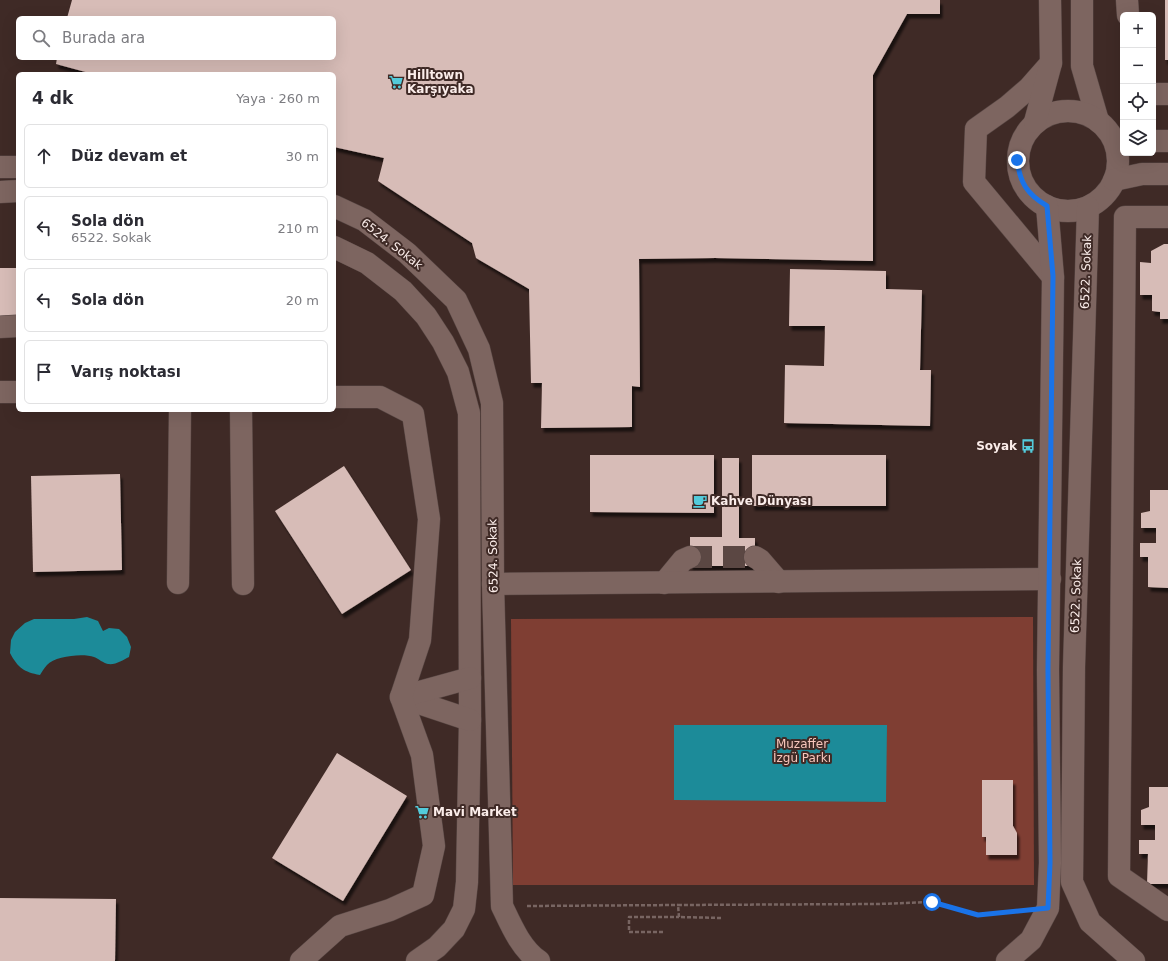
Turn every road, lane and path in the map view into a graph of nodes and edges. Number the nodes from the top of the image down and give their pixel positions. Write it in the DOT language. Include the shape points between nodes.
graph roads {
  1 [pos="1050,0"];
  2 [pos="1082,0"];
  3 [pos="1127,0"];
  4 [pos="1128,12"];
  5 [pos="1051,63"];
  6 [pos="1156,94"];
  7 [pos="1168,94"];
  8 [pos="1035,122"];
  9 [pos="1110,130"];
  10 [pos="1156,141"];
  11 [pos="1168,141"];
  12 [pos="0,167"];
  13 [pos="16,167"];
  14 [pos="1168,174"];
  15 [pos="1114,180"];
  16 [pos="0,192"];
  17 [pos="16,192"];
  18 [pos="1047,206"];
  19 [pos="336,207"];
  20 [pos="1088,207"];
  21 [pos="1168,217"];
  22 [pos="336,248"];
  23 [pos="1053,276"];
  24 [pos="16,326"];
  25 [pos="0,327"];
  26 [pos="0,392"];
  27 [pos="16,392"];
  28 [pos="336,396"];
  29 [pos="180,412"];
  30 [pos="241,412"];
  31 [pos="690,557"];
  32 [pos="755,557"];
  33 [pos="1050,579"];
  34 [pos="779,582"];
  35 [pos="178,583"];
  36 [pos="664,583"];
  37 [pos="243,584"];
  38 [pos="493,584"];
  39 [pos="470,678"];
  40 [pos="401,697"];
  41 [pos="470,720"];
  42 [pos="678,905"];
  43 [pos="502,906"];
  44 [pos="1048,908"];
  45 [pos="1168,910"];
  46 [pos="679,917"];
  47 [pos="721,918"];
  48 [pos="663,932"];
  49 [pos="301,961"];
  50 [pos="417,961"];
  51 [pos="539,961"];
  52 [pos="1007,961"];
  53 [pos="1134,961"];
  1 -- 5 [label="street"];
  2 -- 9 [label="street" via="1082,66"];
  3 -- 4 [label="street"];
  5 -- 8 [label="street"];
  5 -- 23 [label="street" via="1029,88 976,129 974,182"];
  6 -- 7 [label="street"];
  8 -- 9 [label="street" via="1060,111 1074,111 1086,114"];
  8 -- 18 [label="street" via="1019,146 1017,160 1025,188 1034,198"];
  9 -- 15 [label="street" via="1118,165"];
  10 -- 11 [label="street"];
  12 -- 13 [label="street"];
  14 -- 15 [label="street" via="1142,174"];
  15 -- 20 [label="street" via="1108,191"];
  16 -- 17 [label="street"];
  18 -- 20 [label="street" via="1060,211"];
  18 -- 23 [label="street"];
  19 -- 38 [label="street, 6524. Sokak" via="364,220 408,253 456,300 479,349 492,403"];
  20 -- 53 [label="street, 6522. Sokak" via="1074,667 1072,882 1090,922"];
  21 -- 45 [label="street" via="1125,217 1119,876"];
  22 -- 39 [label="street, 6524. Sokak" via="367,263 403,291 426,316 458,372 468,413"];
  23 -- 33 [label="street"];
  24 -- 25 [label="street"];
  26 -- 27 [label="street"];
  28 -- 40 [label="street" via="380,397 413,414 428,518 420,640"];
  29 -- 35 [label="street"];
  30 -- 37 [label="street"];
  31 -- 36 [label="street" via="683,560"];
  32 -- 34 [label="street"];
  33 -- 34 [label="street"];
  33 -- 44 [label="street"];
  34 -- 36 [label="street"];
  36 -- 38 [label="street"];
  38 -- 43 [label="street, 6524. Sokak"];
  39 -- 40 [label="street"];
  39 -- 41 [label="street, 6524. Sokak"];
  40 -- 41 [label="street"];
  40 -- 49 [label="street" via="422,755 434,846 423,895 390,910 340,926"];
  41 -- 50 [label="street, 6524. Sokak" via="467,882 464,909 454,929"];
  42 -- 43 [label="path"];
  42 -- 44 [label="path" via="932,902 978,915"];
  42 -- 46 [label="path"];
  43 -- 51 [label="street, 6524. Sokak" via="521,942"];
  44 -- 52 [label="street" via="1032,940"];
  46 -- 47 [label="path"];
  46 -- 48 [label="path" via="628,917 628,932"];
}
